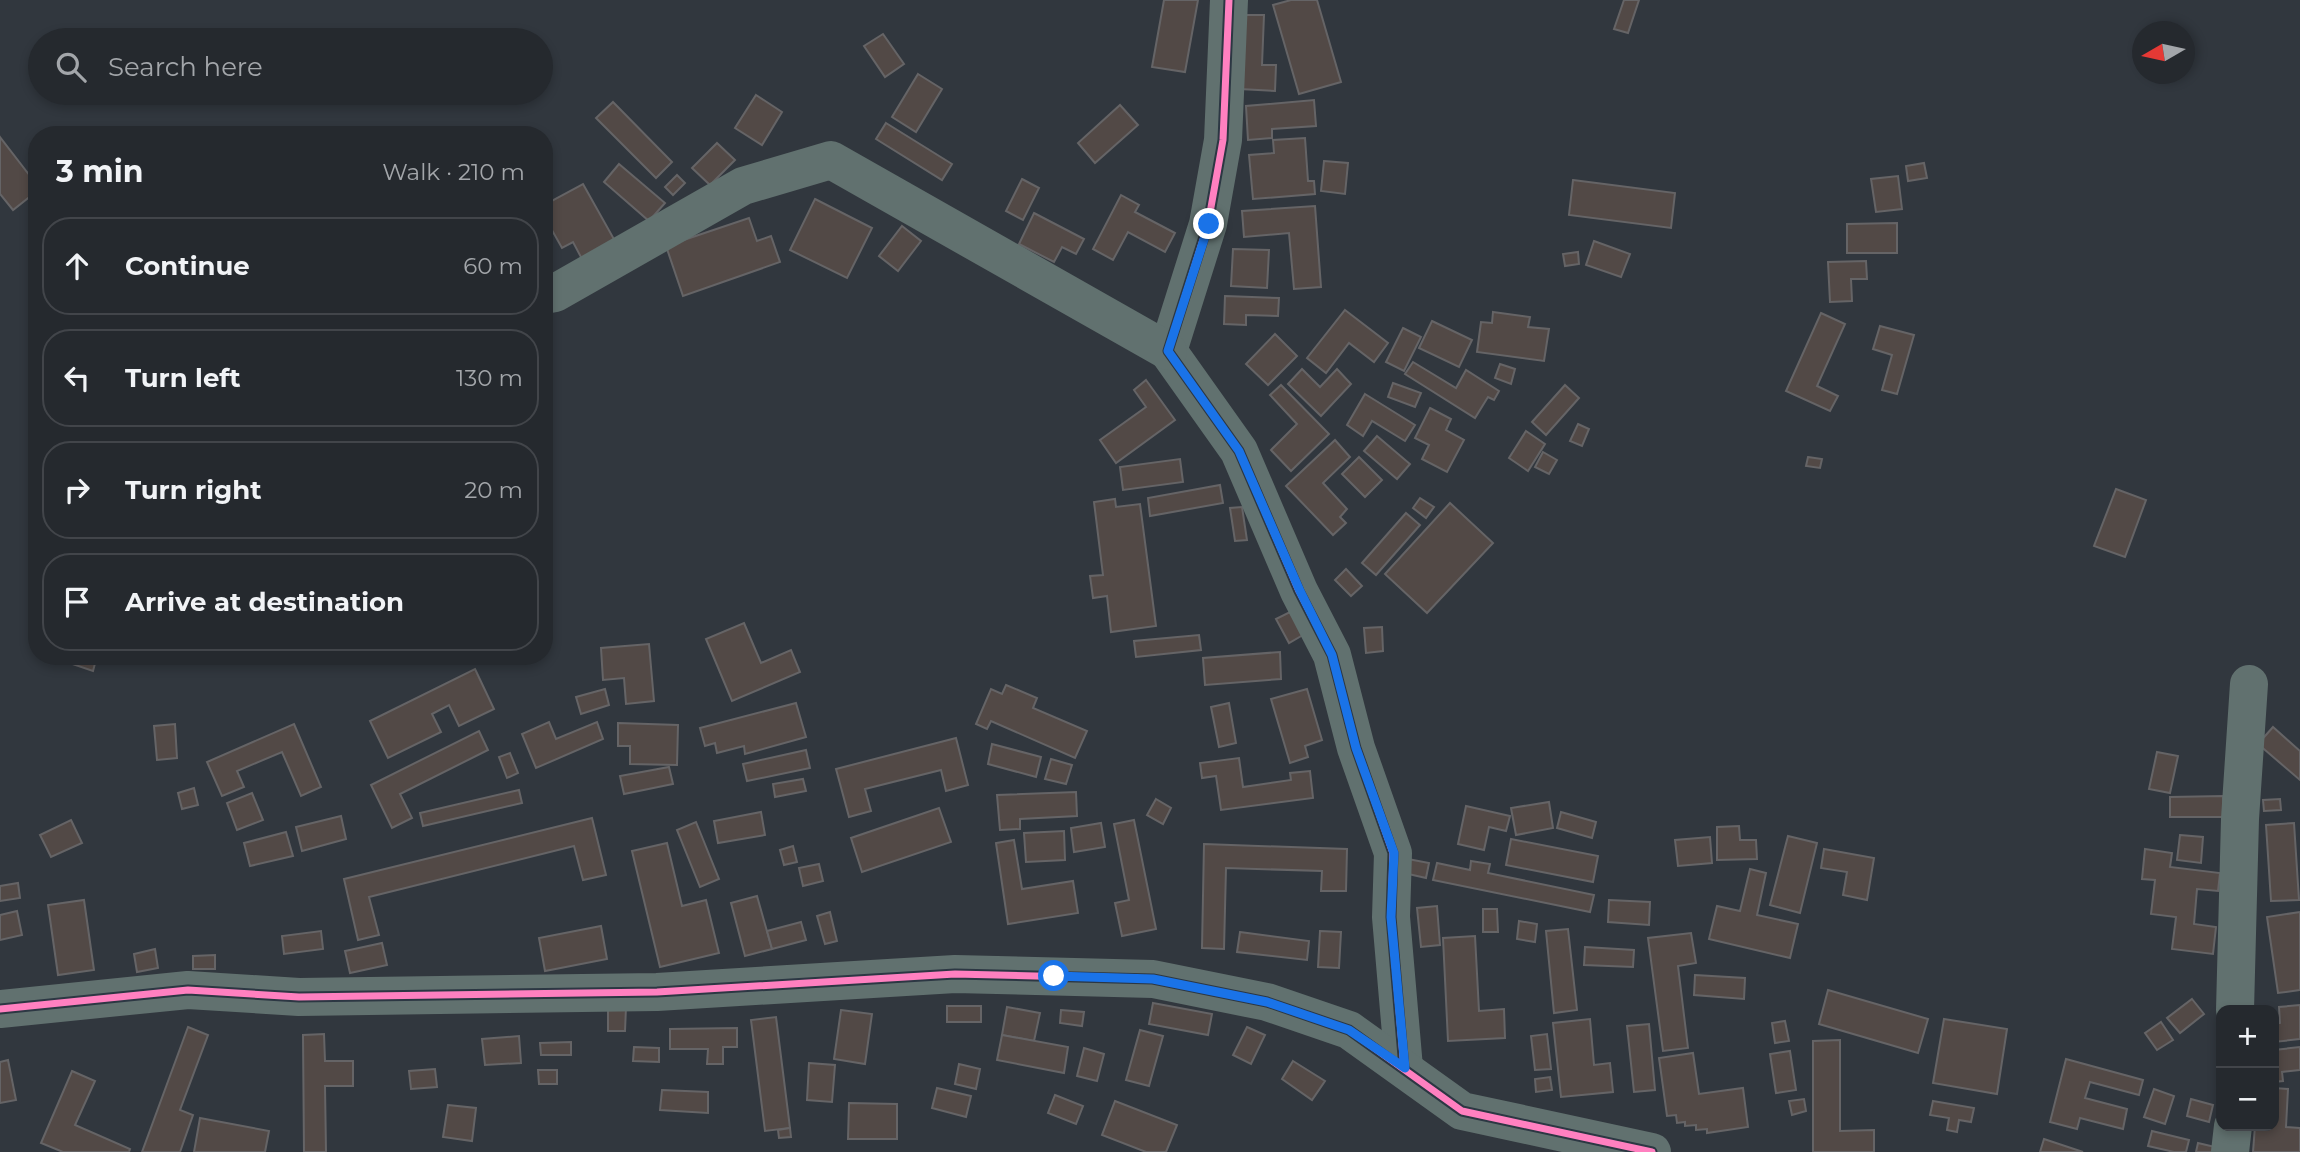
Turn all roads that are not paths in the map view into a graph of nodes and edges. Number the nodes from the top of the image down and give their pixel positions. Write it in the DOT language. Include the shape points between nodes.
graph roads {
  1 [pos="1228,0"];
  2 [pos="553,293"];
  3 [pos="1168,351"];
  4 [pos="2249,684"];
  5 [pos="2235,1005"];
  6 [pos="0,1009"];
  7 [pos="1405,1068"];
  8 [pos="2232,1131"];
  9 [pos="1653,1152"];
  10 [pos="2230,1152"];
  1 -- 3 [label="street" via="1223,140 1209,224"];
  2 -- 3 [label="street" via="743,186 831,160"];
  3 -- 7 [label="street" via="1239,451 1332,655 1356,748 1394,853 1391,917"];
  4 -- 5 [label="street"];
  6 -- 7 [label="street" via="188,990 299,997 409,996 657,992 955,974 1153,979 1267,1002 1349,1030"];
  7 -- 9 [label="street" via="1462,1111"];
  8 -- 10 [label="street"];
}
